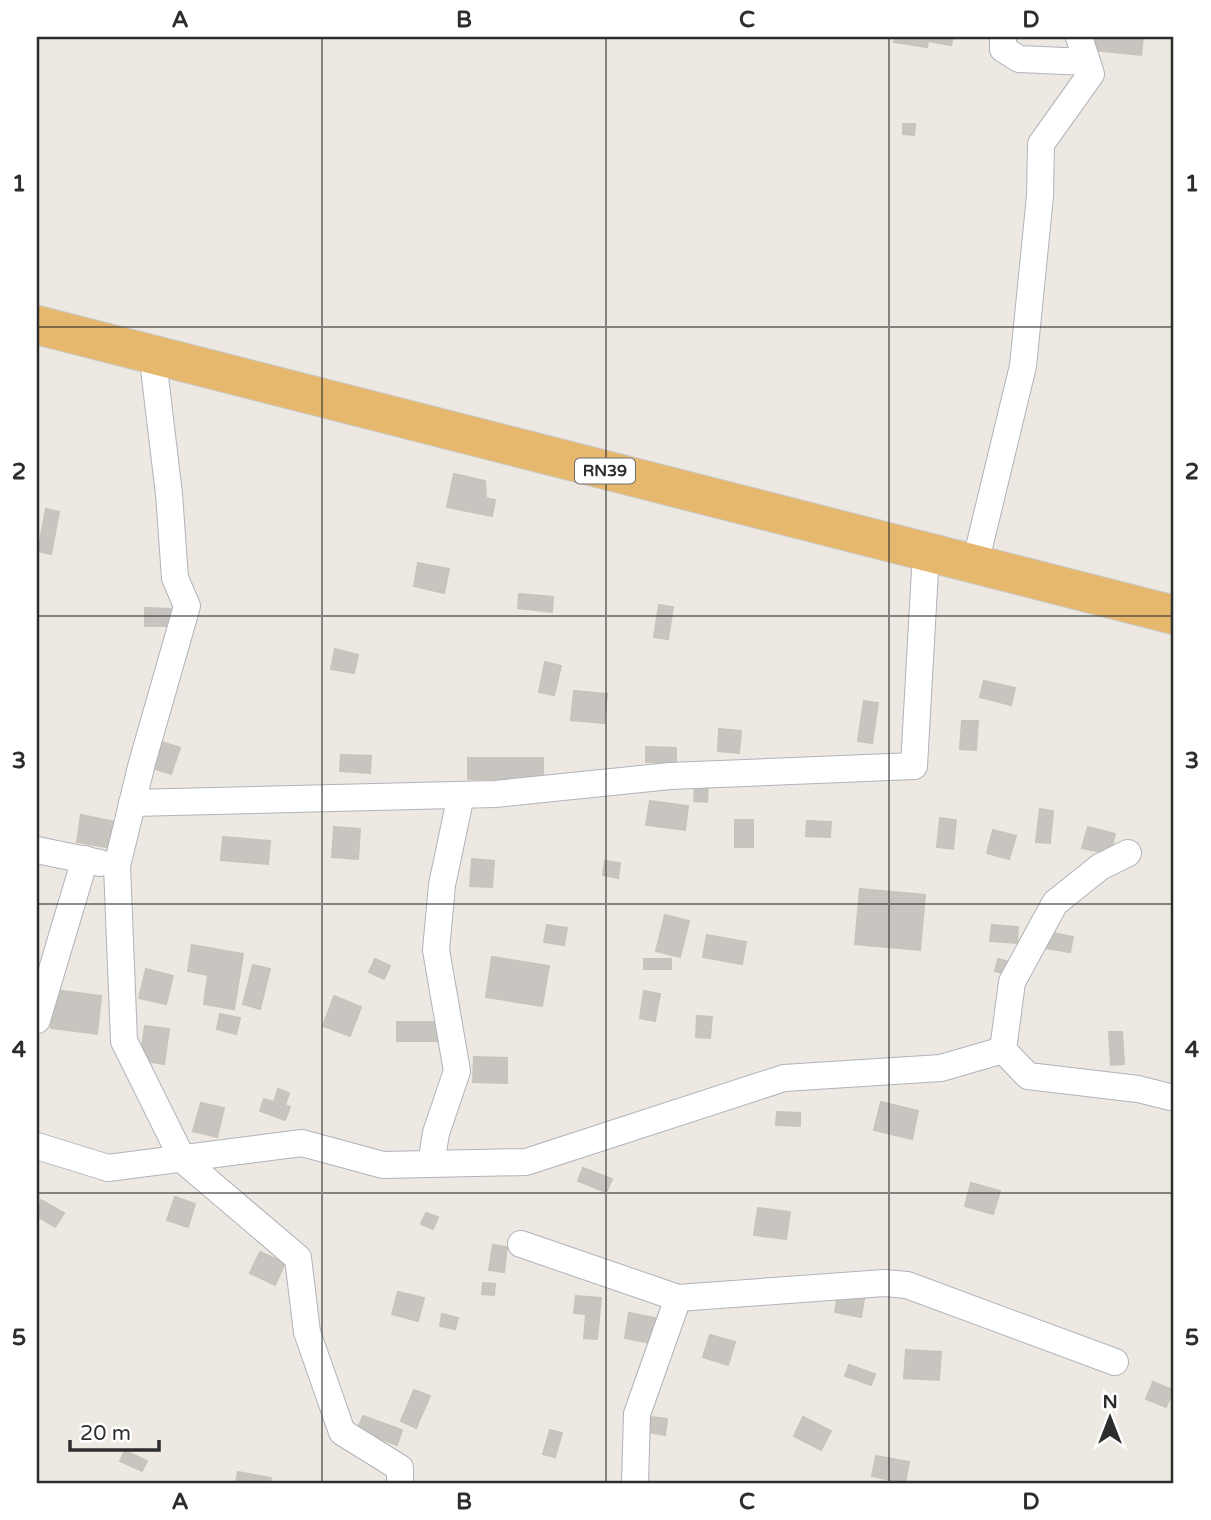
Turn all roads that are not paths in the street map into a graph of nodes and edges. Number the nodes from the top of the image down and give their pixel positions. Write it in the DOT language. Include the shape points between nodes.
graph roads {
  1 [pos="1003,37"];
  2 [pos="1079,37"];
  3 [pos="1087,62"];
  4 [pos="37,325"];
  5 [pos="152,352"];
  6 [pos="926,552"];
  7 [pos="975,564"];
  8 [pos="1174,615"];
  9 [pos="461,795"];
  10 [pos="132,803"];
  11 [pos="37,850"];
  12 [pos="1128,853"];
  13 [pos="85,859"];
  14 [pos="117,866"];
  15 [pos="37,1020"];
  16 [pos="1003,1050"];
  17 [pos="1174,1098"];
  18 [pos="37,1146"];
  19 [pos="183,1160"];
  20 [pos="431,1164"];
  21 [pos="521,1244"];
  22 [pos="678,1298"];
  23 [pos="1115,1362"];
  24 [pos="400,1483"];
  25 [pos="635,1483"];
  1 -- 3 [label="street" via="1003,49 1019,60"];
  2 -- 3 [label="street"];
  3 -- 7 [label="street" via="1091,74 1041,144 1023,366"];
  4 -- 5 [label="highway, RN39"];
  5 -- 6 [label="highway, RN39"];
  5 -- 10 [label="street" via="174,578 187,606"];
  6 -- 7 [label="highway, RN39"];
  6 -- 9 [label="street" via="914,766 670,776"];
  7 -- 8 [label="highway, RN39"];
  9 -- 10 [label="street"];
  9 -- 20 [label="street" via="442,885 436,950 457,1071 436,1133"];
  10 -- 14 [label="street"];
  11 -- 13 [label="street"];
  12 -- 16 [label="street" via="1100,867 1055,903 1012,982"];
  13 -- 14 [label="street"];
  13 -- 15 [label="street"];
  14 -- 19 [label="street" via="124,1041"];
  16 -- 17 [label="street" via="1028,1076 1138,1089"];
  16 -- 20 [label="street" via="941,1068 784,1078 526,1162"];
  18 -- 19 [label="street" via="108,1168"];
  19 -- 20 [label="street" via="302,1143 383,1165"];
  19 -- 24 [label="street" via="298,1258 307,1332 342,1432 400,1468"];
  21 -- 22 [label="street"];
  22 -- 23 [label="street" via="907,1285"];
  22 -- 25 [label="street" via="637,1414"];
}
